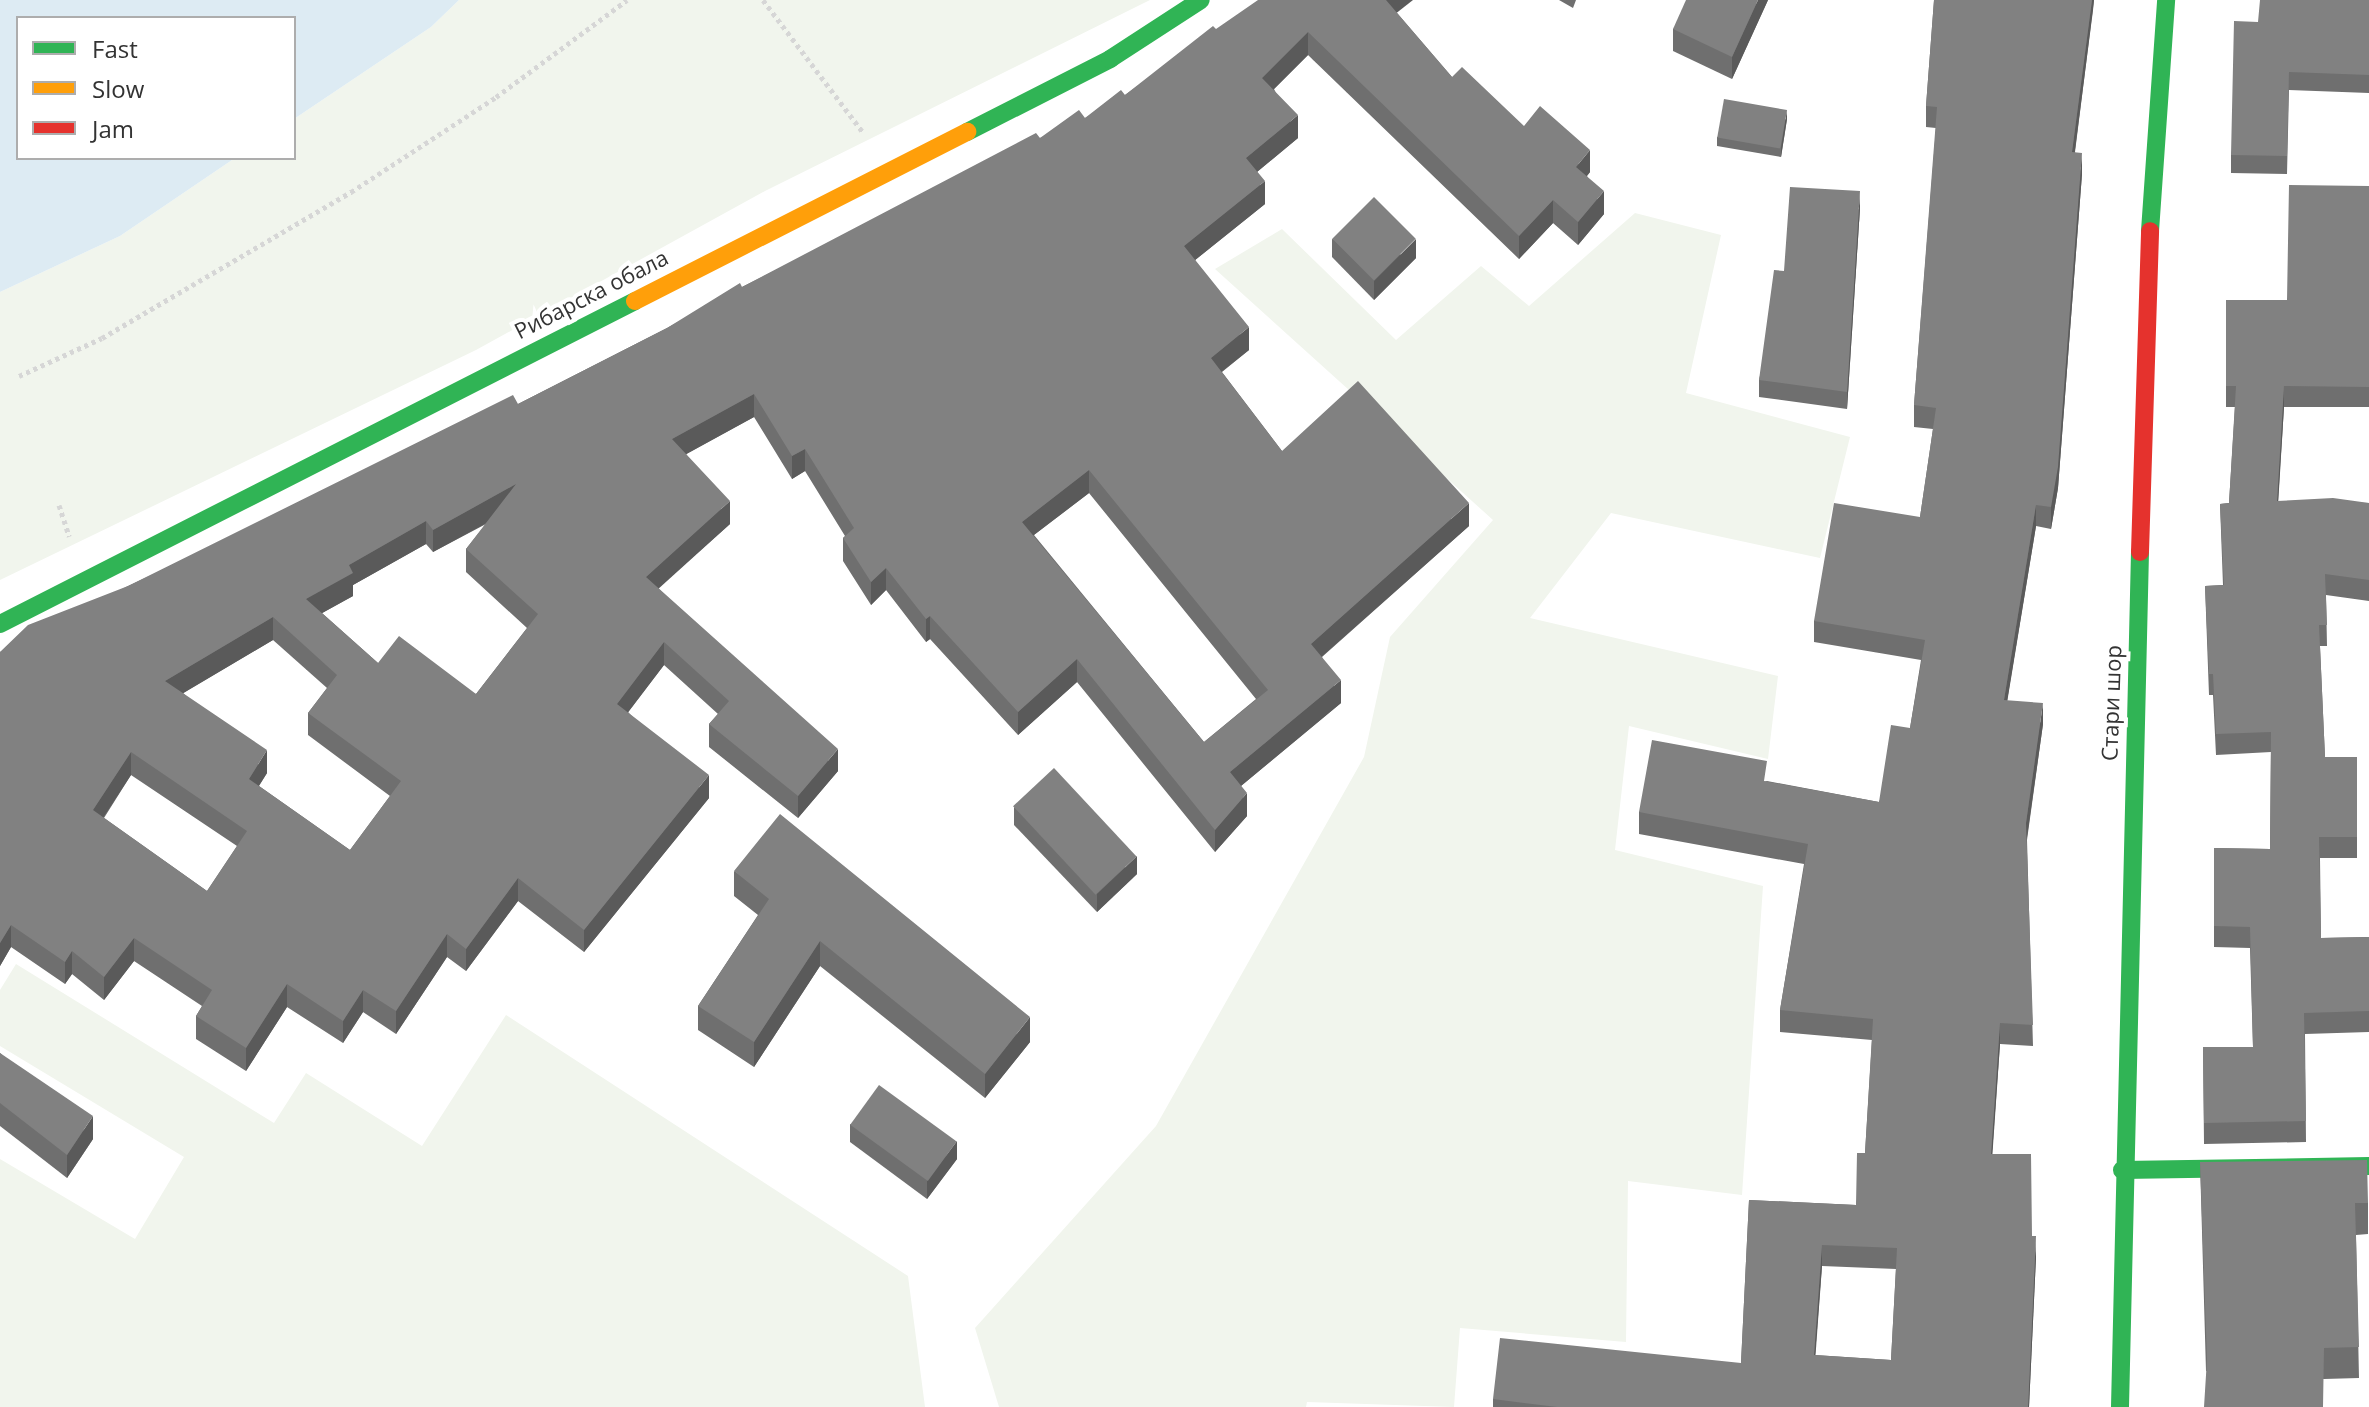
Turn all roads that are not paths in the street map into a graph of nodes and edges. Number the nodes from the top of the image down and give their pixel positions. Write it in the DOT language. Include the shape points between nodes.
graph roads {
  1 [pos="1201,0"];
  2 [pos="2166,0"];
  3 [pos="0,624"];
  4 [pos="2369,1166"];
  5 [pos="2122,1170"];
  6 [pos="2120,1407"];
  1 -- 3 [label="street, Рибарска обала" via="1110,59"];
  2 -- 5 [label="street, Стари шор" via="2147,269"];
  4 -- 5 [label="street"];
  5 -- 6 [label="street, Стари шор"];
}
